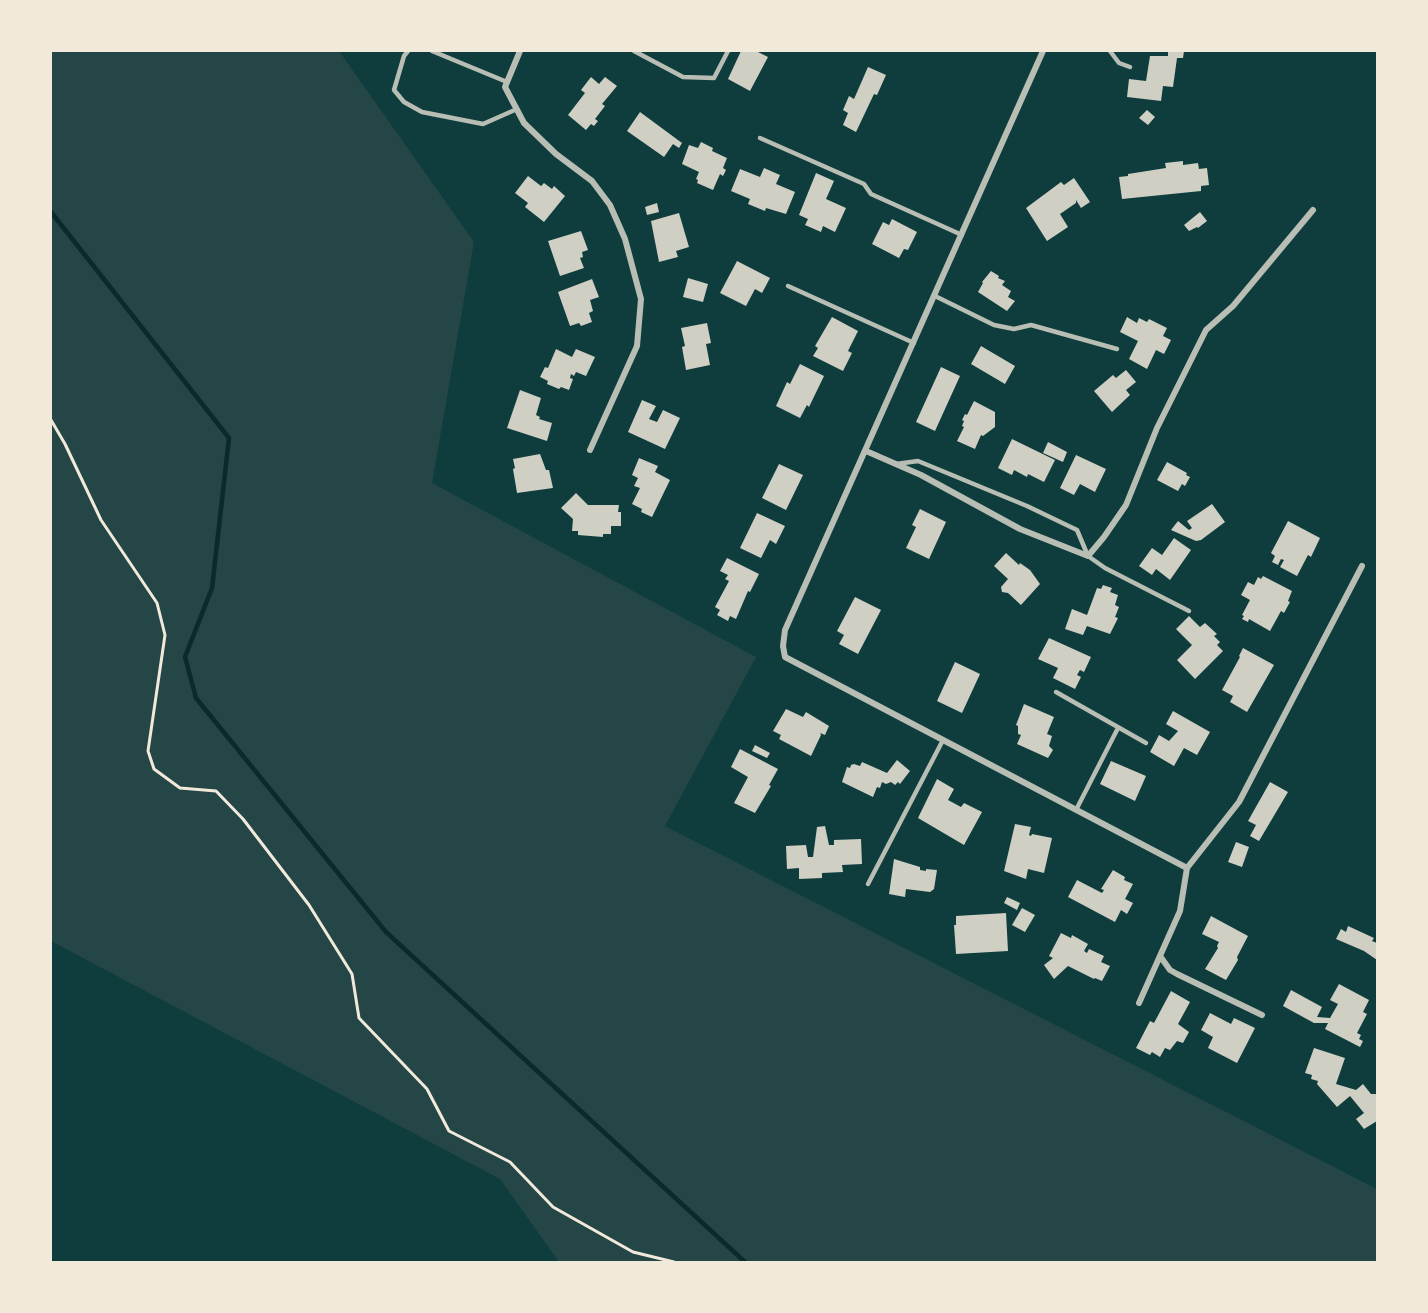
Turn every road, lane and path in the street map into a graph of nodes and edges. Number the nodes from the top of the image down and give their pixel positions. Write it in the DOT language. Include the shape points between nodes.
graph roads {
  1 [pos="408,51"];
  2 [pos="432,51"];
  3 [pos="520,51"];
  4 [pos="634,51"];
  5 [pos="728,51"];
  6 [pos="1043,51"];
  7 [pos="1110,51"];
  8 [pos="1130,67"];
  9 [pos="506,85"];
  10 [pos="517,109"];
  11 [pos="760,138"];
  12 [pos="1313,210"];
  13 [pos="962,235"];
  14 [pos="788,286"];
  15 [pos="935,296"];
  16 [pos="914,343"];
  17 [pos="1117,349"];
  18 [pos="51,420"];
  19 [pos="590,450"];
  20 [pos="866,451"];
  21 [pos="896,464"];
  22 [pos="1088,556"];
  23 [pos="1362,566"];
  24 [pos="1189,611"];
  25 [pos="1056,692"];
  26 [pos="1118,728"];
  27 [pos="943,740"];
  28 [pos="1146,743"];
  29 [pos="1076,810"];
  30 [pos="1187,868"];
  31 [pos="868,884"];
  32 [pos="1160,956"];
  33 [pos="1138,1004"];
  34 [pos="1262,1015"];
  35 [pos="674,1262"];
  1 -- 10 [label="lane" via="394,90 404,102 422,112 483,124"];
  2 -- 9 [label="lane"];
  3 -- 9 [label="street"];
  4 -- 5 [label="lane" via="683,77 714,78"];
  6 -- 13 [label="street"];
  7 -- 8 [label="lane" via="1119,63"];
  9 -- 10 [label="street"];
  10 -- 19 [label="street" via="524,123 592,181 610,205 625,239 641,299 637,346"];
  11 -- 13 [label="lane" via="864,184 871,194"];
  12 -- 22 [label="street" via="1233,306 1206,330 1157,428 1126,505"];
  13 -- 15 [label="street"];
  14 -- 16 [label="lane"];
  15 -- 16 [label="street"];
  15 -- 17 [label="lane" via="994,325 1014,329 1031,325"];
  16 -- 20 [label="street"];
  18 -- 35 [label="path" via="101,520 157,603 165,635 148,751 154,769 180,788 216,791 243,819 309,905 352,974 359,1018 427,1089 449,1131 510,1162 553,1207 633,1252"];
  20 -- 21 [label="street"];
  20 -- 27 [label="street" via="785,630 785,657"];
  21 -- 22 [label="street" via="1020,529"];
  21 -- 22 [label="lane" via="918,461 1027,506 1077,530"];
  22 -- 24 [label="lane"];
  23 -- 30 [label="street" via="1239,802"];
  25 -- 26 [label="lane"];
  26 -- 28 [label="lane"];
  26 -- 29 [label="lane"];
  27 -- 29 [label="street"];
  27 -- 31 [label="lane"];
  29 -- 30 [label="street"];
  30 -- 32 [label="street" via="1180,911"];
  32 -- 33 [label="street"];
  32 -- 34 [label="street" via="1170,970"];
}
